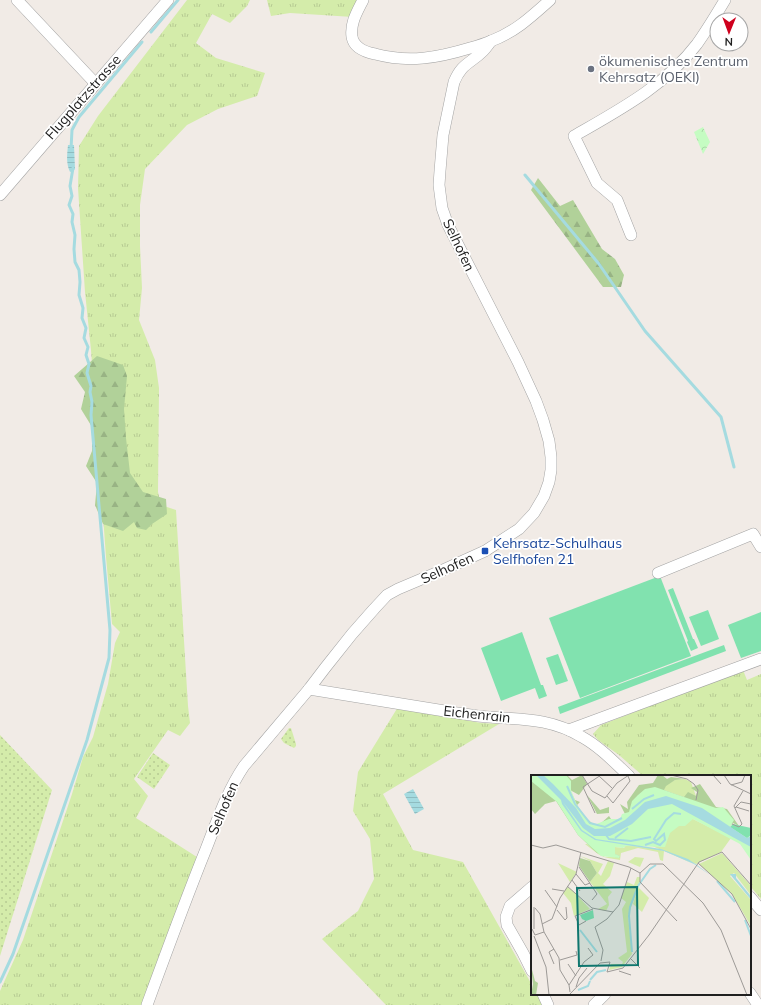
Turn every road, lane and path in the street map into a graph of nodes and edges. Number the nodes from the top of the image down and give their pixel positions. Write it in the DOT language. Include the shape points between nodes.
graph roads {
  1 [pos="17,0"];
  2 [pos="168,0"];
  3 [pos="363,0"];
  4 [pos="550,0"];
  5 [pos="725,0"];
  6 [pos="491,41"];
  7 [pos="95,83"];
  8 [pos="0,195"];
  9 [pos="631,235"];
  10 [pos="761,547"];
  11 [pos="658,573"];
  12 [pos="761,659"];
  13 [pos="310,689"];
  14 [pos="569,730"];
  15 [pos="628,775"];
  16 [pos="531,888"];
  17 [pos="751,898"];
  18 [pos="761,910"];
  19 [pos="531,969"];
  20 [pos="604,995"];
  21 [pos="751,995"];
  22 [pos="147,1005"];
  23 [pos="594,1005"];
  24 [pos="758,1005"];
  1 -- 7 [label="street"];
  2 -- 7 [label="street, Flugplatzstrasse"];
  3 -- 6 [label="street" via="354,18 352,39 356,46 365,52 387,58 426,58"];
  4 -- 6 [label="street" via="515,30"];
  5 -- 9 [label="street" via="697,44 664,78 634,101 574,136 597,183 617,200"];
  6 -- 13 [label="street, Selhofen" via="482,52 462,67 454,82 443,136 440,197 448,226 536,400 549,441 549,482 534,513 519,529 485,551 387,595 352,634"];
  7 -- 8 [label="street, Flugplatzstrasse"];
  10 -- 11 [label="street" via="753,534"];
  12 -- 14 [label="street"];
  13 -- 14 [label="street, Eichenrain" via="457,713 536,720"];
  13 -- 22 [label="street, Selhofen" via="236,777 176,924"];
  14 -- 15 [label="street, Eichenrain" via="594,744"];
  16 -- 19 [label="street" via="510,906 506,917 507,926"];
  17 -- 18 [label="street"];
  20 -- 23 [label="street"];
  21 -- 24 [label="street"];
}
